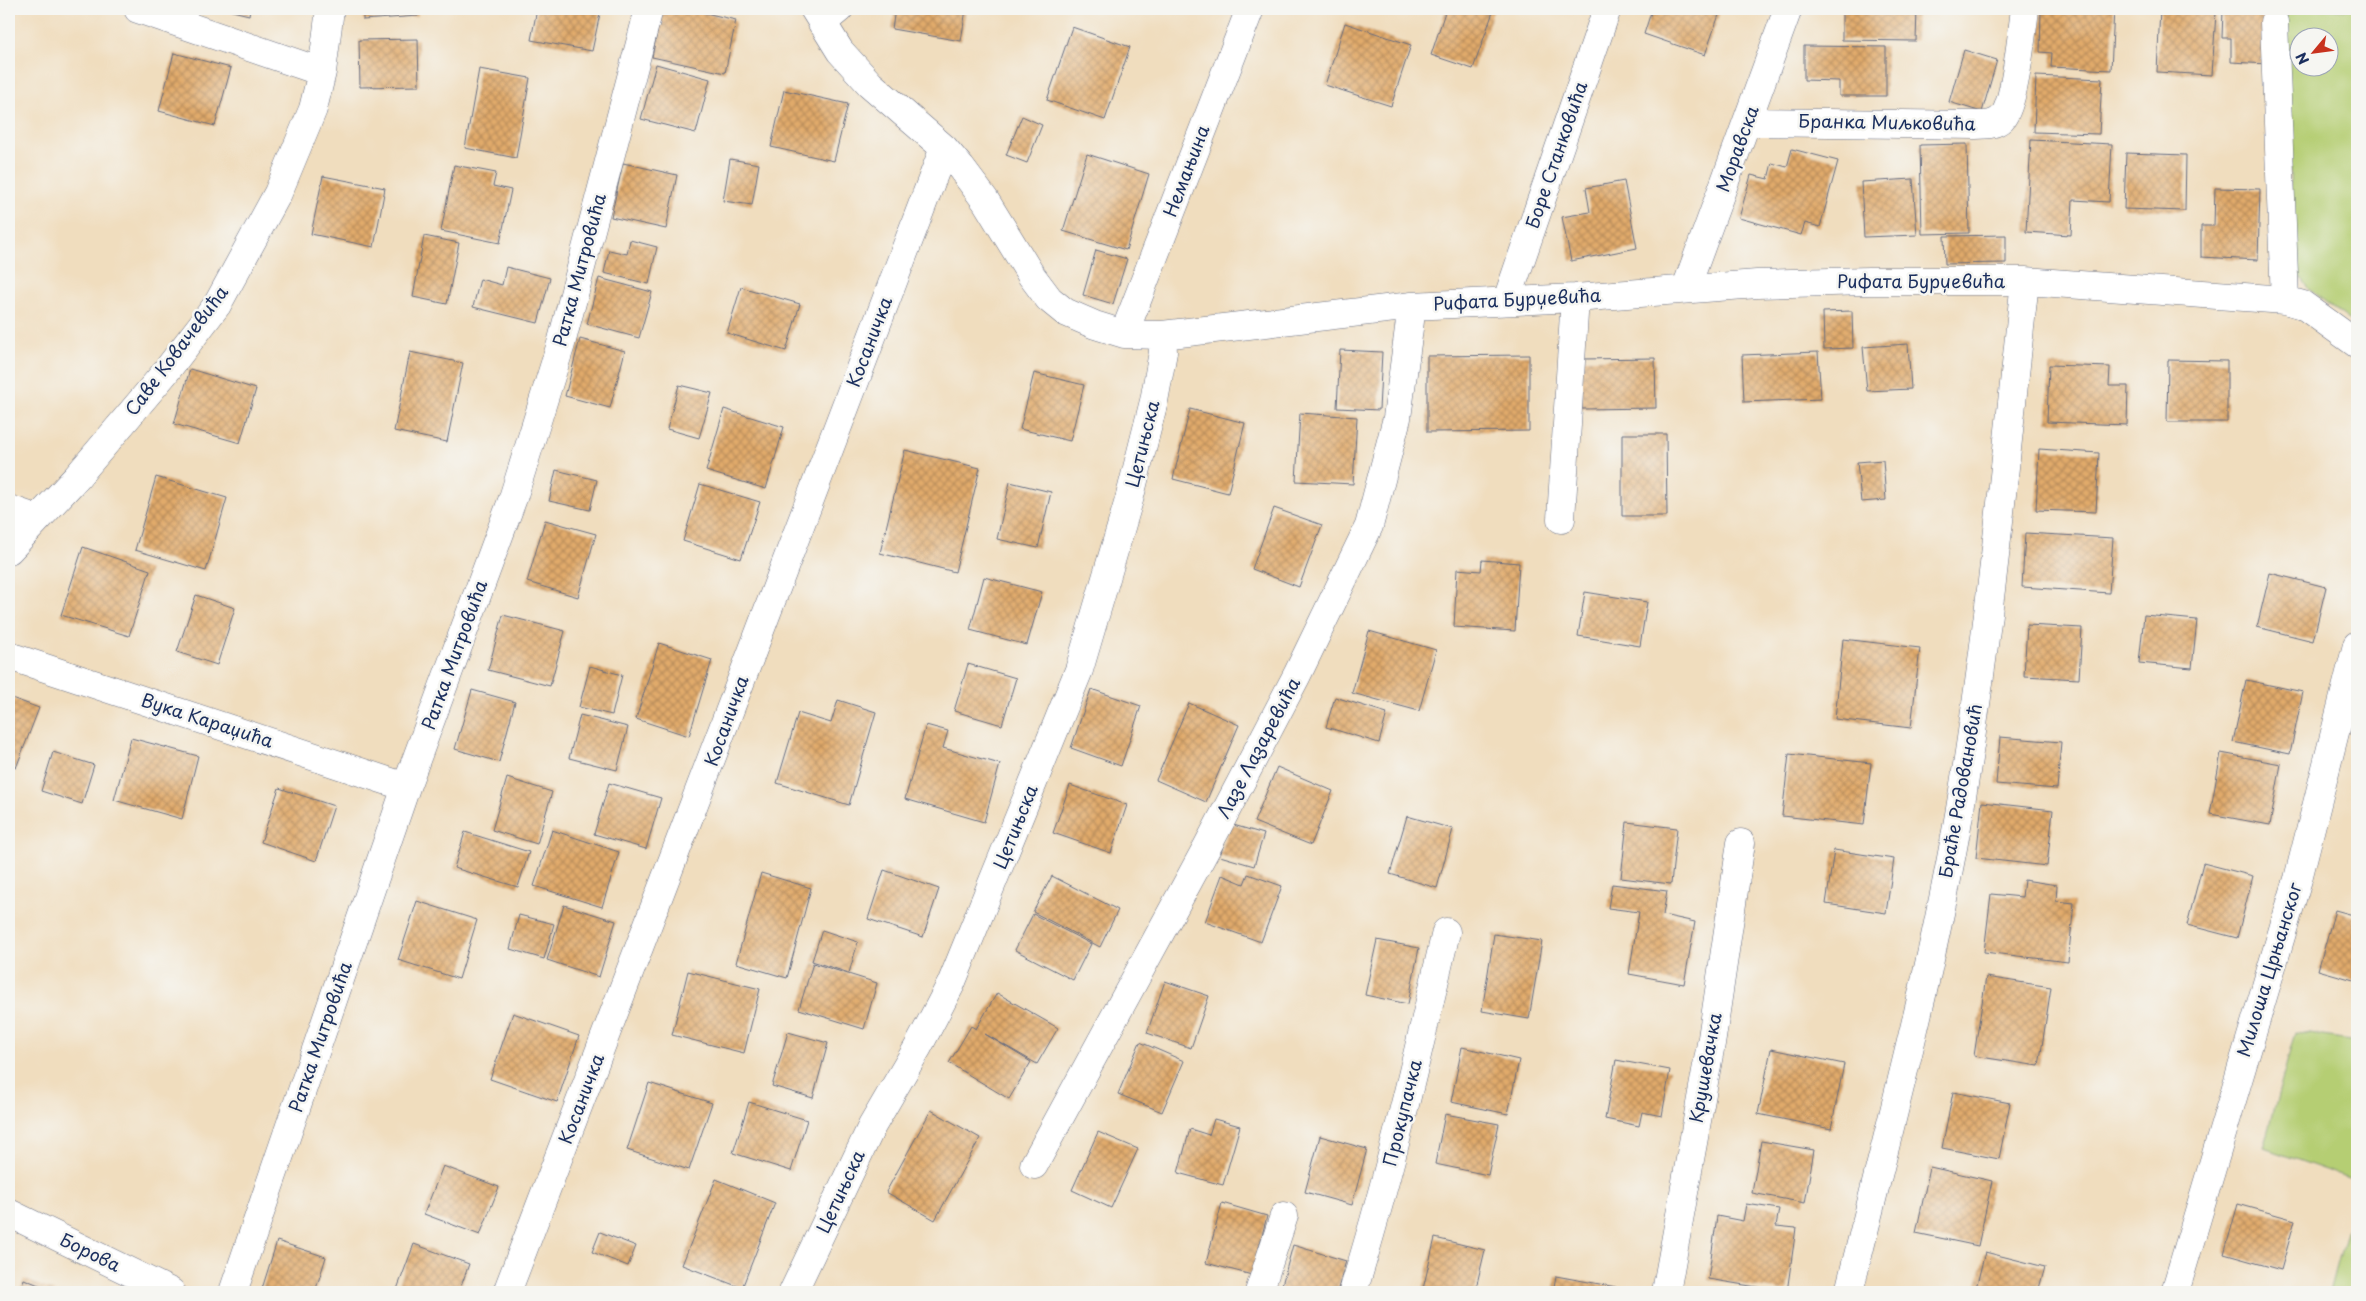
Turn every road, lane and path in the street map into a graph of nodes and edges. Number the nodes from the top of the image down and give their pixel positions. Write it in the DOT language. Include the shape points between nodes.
graph roads {
  1 [pos="138,9"];
  2 [pos="330,9"];
  3 [pos="649,9"];
  4 [pos="1250,9"];
  5 [pos="1607,9"];
  6 [pos="1788,9"];
  7 [pos="2025,9"];
  8 [pos="825,14"];
  9 [pos="2274,22"];
  10 [pos="322,72"];
  11 [pos="1748,122"];
  12 [pos="944,148"];
  13 [pos="2025,281"];
  14 [pos="1686,288"];
  15 [pos="1575,298"];
  16 [pos="1507,300"];
  17 [pos="2285,300"];
  18 [pos="1412,306"];
  19 [pos="1124,334"];
  20 [pos="1162,334"];
  21 [pos="2357,344"];
  22 [pos="9,509"];
  23 [pos="38,518"];
  24 [pos="1561,519"];
  25 [pos="9,550"];
  26 [pos="2357,645"];
  27 [pos="9,656"];
  28 [pos="406,787"];
  29 [pos="1742,843"];
  30 [pos="1446,932"];
  31 [pos="1034,1165"];
  32 [pos="9,1213"];
  33 [pos="1284,1216"];
  34 [pos="171,1292"];
  35 [pos="233,1292"];
  36 [pos="507,1292"];
  37 [pos="793,1292"];
  38 [pos="1259,1292"];
  39 [pos="1353,1292"];
  40 [pos="1666,1292"];
  41 [pos="1849,1292"];
  42 [pos="2175,1292"];
  1 -- 10 [label="street"];
  2 -- 10 [label="street, Саве Ковачевића"];
  3 -- 28 [label="street, Ратка Митровића" via="561,344 513,498"];
  4 -- 19 [label="street, Немањина"];
  5 -- 16 [label="street, Боре Станковића"];
  6 -- 11 [label="street, Моравска"];
  7 -- 11 [label="street, Бранка Миљковића" via="2010,100 2002,118 1995,123"];
  8 -- 12 [label="street, Рифата Бурџевића" via="840,51 870,84"];
  9 -- 17 [label="street"];
  10 -- 23 [label="street, Саве Ковачевића" via="313,109 278,192 217,305 164,374"];
  11 -- 14 [label="street, Моравска"];
  12 -- 19 [label="street, Рифата Бурџевића" via="985,200 1049,298 1065,312"];
  12 -- 36 [label="street, Косаничка" via="695,807"];
  13 -- 14 [label="street, Рифата Бурџевића" via="1869,281"];
  13 -- 17 [label="street, Рифата Бурџевића"];
  13 -- 41 [label="street, Браће Радовановић" via="1983,653 1960,810 1929,968"];
  14 -- 15 [label="street, Рифата Бурџевића"];
  15 -- 16 [label="street, Рифата Бурџевића"];
  15 -- 24 [label="street"];
  16 -- 18 [label="street, Рифата Бурџевића"];
  17 -- 21 [label="street, Рифата Бурџевића" via="2303,305"];
  18 -- 20 [label="street, Рифата Бурџевића"];
  18 -- 31 [label="street, Лазе Лазаревића" via="1397,418 1369,526 1275,718"];
  19 -- 20 [label="street, Рифата Бурџевића"];
  20 -- 37 [label="street, Цетињска" via="1163,352 1154,401 1129,500 1079,670 951,984 872,1126"];
  22 -- 23 [label="street"];
  23 -- 25 [label="street, Саве Ковачевића"];
  26 -- 42 [label="street, Милоша Црњанског" via="2298,879"];
  27 -- 28 [label="street, Вука Караџића"];
  28 -- 35 [label="street, Ратка Митровића"];
  29 -- 40 [label="street, Крушевачка" via="1712,1038"];
  30 -- 39 [label="street, Прокупачка" via="1412,1079"];
  32 -- 34 [label="street, Борова"];
  33 -- 38 [label="street"];
}
